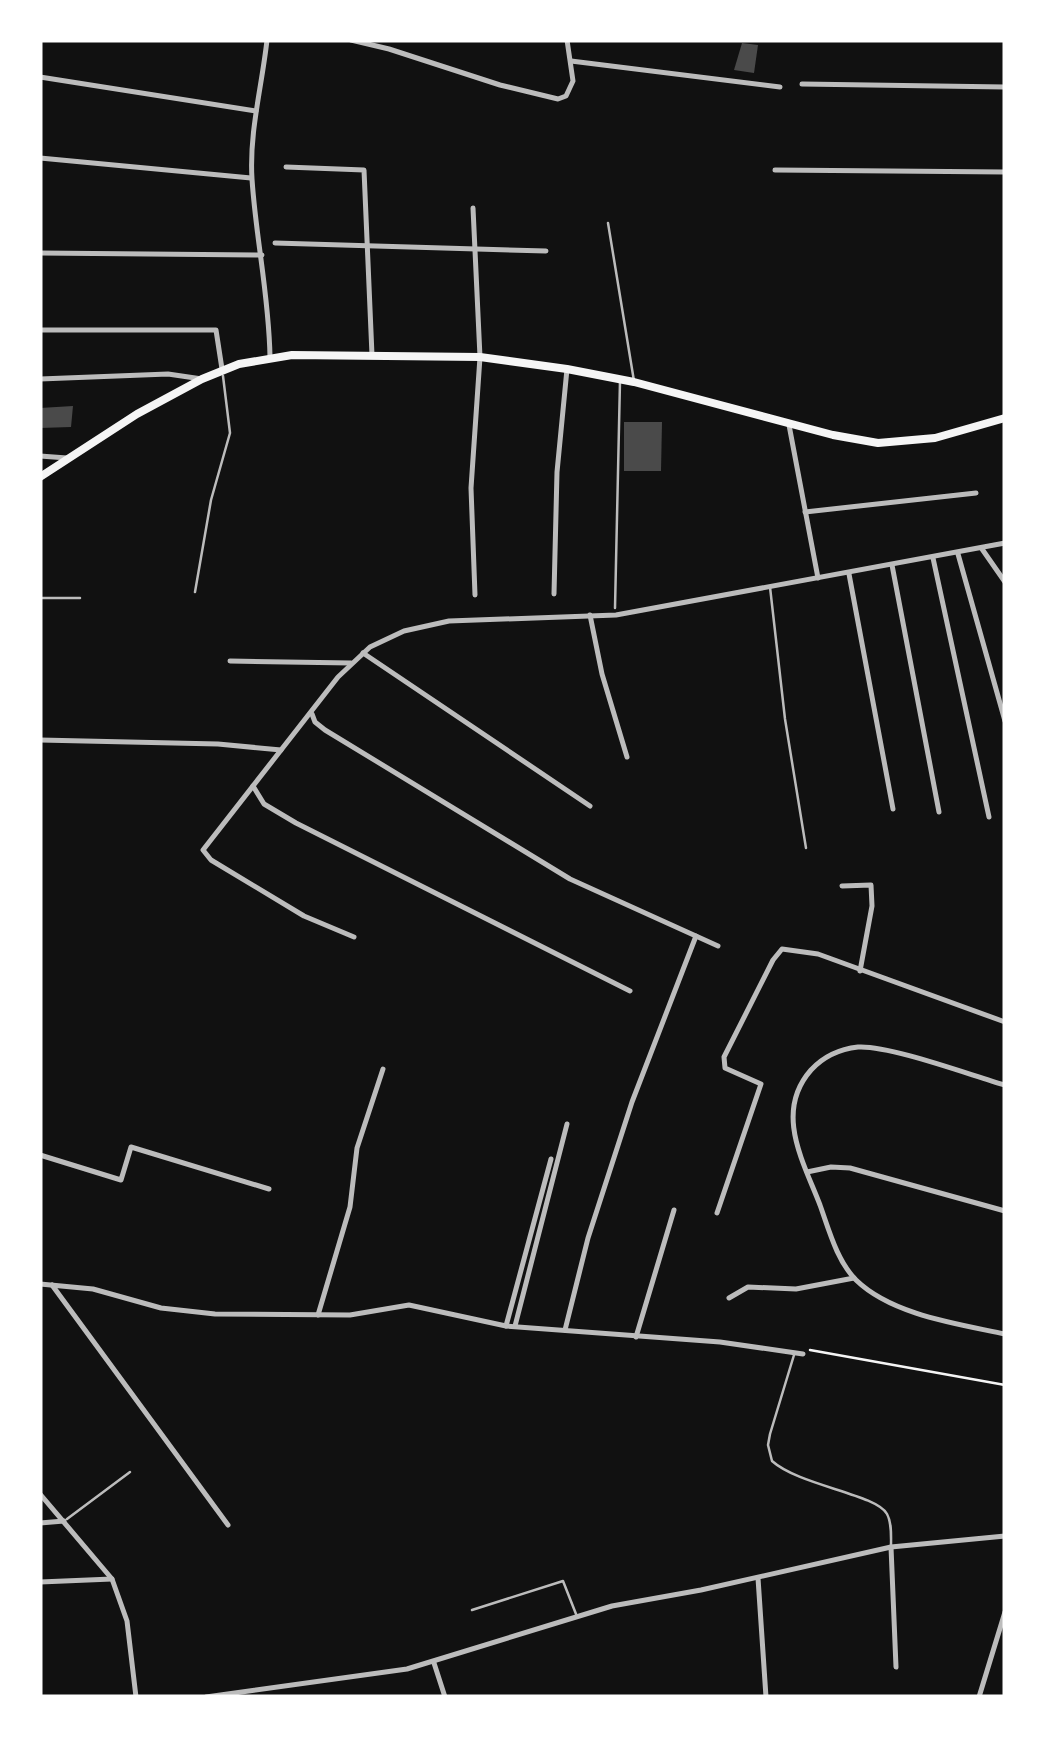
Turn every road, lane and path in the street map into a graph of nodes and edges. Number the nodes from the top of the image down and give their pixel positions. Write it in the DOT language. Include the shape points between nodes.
graph roads {
  1 [pos="267,40"];
  2 [pos="351,40"];
  3 [pos="567,40"];
  4 [pos="571,61"];
  5 [pos="40,77"];
  6 [pos="802,84"];
  7 [pos="1005,86"];
  8 [pos="780,87"];
  9 [pos="256,111"];
  10 [pos="40,158"];
  11 [pos="286,167"];
  12 [pos="774,170"];
  13 [pos="1005,172"];
  14 [pos="252,178"];
  15 [pos="473,208"];
  16 [pos="608,222"];
  17 [pos="275,243"];
  18 [pos="367,246"];
  19 [pos="477,249"];
  20 [pos="546,251"];
  21 [pos="40,254"];
  22 [pos="262,255"];
  23 [pos="40,330"];
  24 [pos="372,357"];
  25 [pos="270,358"];
  26 [pos="480,358"];
  27 [pos="567,368"];
  28 [pos="222,369"];
  29 [pos="40,378"];
  30 [pos="202,378"];
  31 [pos="620,379"];
  32 [pos="634,382"];
  33 [pos="1005,418"];
  34 [pos="789,424"];
  35 [pos="40,456"];
  36 [pos="70,458"];
  37 [pos="40,477"];
  38 [pos="976,492"];
  39 [pos="804,512"];
  40 [pos="1005,542"];
  41 [pos="982,549"];
  42 [pos="958,554"];
  43 [pos="933,558"];
  44 [pos="892,566"];
  45 [pos="848,574"];
  46 [pos="818,578"];
  47 [pos="1005,582"];
  48 [pos="770,585"];
  49 [pos="195,592"];
  50 [pos="554,594"];
  51 [pos="475,595"];
  52 [pos="40,598"];
  53 [pos="80,598"];
  54 [pos="615,608"];
  55 [pos="590,615"];
  56 [pos="363,653"];
  57 [pos="230,661"];
  58 [pos="351,663"];
  59 [pos="312,711"];
  60 [pos="1005,721"];
  61 [pos="40,740"];
  62 [pos="280,750"];
  63 [pos="627,757"];
  64 [pos="254,786"];
  65 [pos="590,806"];
  66 [pos="893,810"];
  67 [pos="938,812"];
  68 [pos="989,816"];
  69 [pos="806,848"];
  70 [pos="842,886"];
  71 [pos="354,936"];
  72 [pos="696,936"];
  73 [pos="718,946"];
  74 [pos="860,971"];
  75 [pos="630,992"];
  76 [pos="1005,1022"];
  77 [pos="383,1069"];
  78 [pos="1005,1084"];
  79 [pos="567,1124"];
  80 [pos="40,1156"];
  81 [pos="550,1160"];
  82 [pos="808,1172"];
  83 [pos="269,1189"];
  84 [pos="674,1210"];
  85 [pos="1005,1211"];
  86 [pos="717,1213"];
  87 [pos="854,1278"];
  88 [pos="40,1284"];
  89 [pos="52,1285"];
  90 [pos="729,1298"];
  91 [pos="318,1315"];
  92 [pos="506,1326"];
  93 [pos="516,1326"];
  94 [pos="565,1330"];
  95 [pos="1005,1334"];
  96 [pos="636,1337"];
  97 [pos="794,1353"];
  98 [pos="802,1354"];
  99 [pos="1005,1385"];
  100 [pos="130,1472"];
  101 [pos="40,1494"];
  102 [pos="64,1520"];
  103 [pos="40,1523"];
  104 [pos="228,1525"];
  105 [pos="1005,1536"];
  106 [pos="892,1547"];
  107 [pos="758,1578"];
  108 [pos="112,1580"];
  109 [pos="40,1582"];
  110 [pos="472,1610"];
  111 [pos="1005,1612"];
  112 [pos="577,1616"];
  113 [pos="434,1664"];
  114 [pos="896,1667"];
  115 [pos="136,1697"];
  116 [pos="206,1697"];
  117 [pos="445,1697"];
  118 [pos="766,1697"];
  119 [pos="979,1697"];
  1 -- 9 [label="street"];
  2 -- 4 [label="street" via="558,99 571,90"];
  3 -- 4 [label="street"];
  4 -- 8 [label="street"];
  5 -- 9 [label="street"];
  6 -- 7 [label="street"];
  9 -- 14 [label="street"];
  10 -- 14 [label="street"];
  11 -- 18 [label="street" via="364,170"];
  12 -- 13 [label="street"];
  14 -- 22 [label="street"];
  15 -- 19 [label="street"];
  16 -- 32 [label="lane"];
  17 -- 18 [label="street"];
  18 -- 19 [label="street"];
  18 -- 24 [label="street"];
  19 -- 20 [label="street"];
  19 -- 26 [label="street"];
  21 -- 22 [label="street"];
  22 -- 25 [label="street"];
  23 -- 28 [label="street" via="216,330"];
  24 -- 25 [label="main road"];
  24 -- 26 [label="main road"];
  25 -- 28 [label="main road"];
  26 -- 27 [label="main road"];
  26 -- 51 [label="street" via="472,488"];
  27 -- 31 [label="main road"];
  27 -- 50 [label="street" via="556,472"];
  28 -- 30 [label="main road"];
  28 -- 49 [label="lane" via="230,433"];
  29 -- 30 [label="street"];
  30 -- 36 [label="main road"];
  31 -- 32 [label="main road"];
  31 -- 54 [label="lane"];
  32 -- 34 [label="main road"];
  33 -- 34 [label="main road" via="898,443"];
  34 -- 39 [label="street"];
  35 -- 36 [label="street"];
  36 -- 37 [label="main road"];
  38 -- 39 [label="street"];
  39 -- 46 [label="street"];
  40 -- 41 [label="street"];
  41 -- 42 [label="street"];
  41 -- 47 [label="street"];
  42 -- 43 [label="street"];
  42 -- 60 [label="street"];
  43 -- 44 [label="street"];
  43 -- 68 [label="street"];
  44 -- 45 [label="street"];
  44 -- 67 [label="street"];
  45 -- 46 [label="street"];
  45 -- 66 [label="street"];
  46 -- 48 [label="street"];
  48 -- 55 [label="street"];
  48 -- 69 [label="lane"];
  52 -- 53 [label="lane"];
  55 -- 56 [label="street" via="449,620 404,631"];
  55 -- 63 [label="street"];
  56 -- 58 [label="street"];
  56 -- 65 [label="street"];
  57 -- 58 [label="street"];
  58 -- 59 [label="street"];
  59 -- 62 [label="street"];
  59 -- 72 [label="street" via="325,730 532,857"];
  61 -- 62 [label="street"];
  62 -- 64 [label="street"];
  64 -- 71 [label="street" via="202,850 304,916"];
  64 -- 75 [label="street" via="264,804 296,823"];
  70 -- 74 [label="street" via="871,885"];
  72 -- 73 [label="street"];
  72 -- 94 [label="street" via="632,1102"];
  74 -- 76 [label="street"];
  74 -- 86 [label="street" via="788,948 773,960 724,1058 725,1068 761,1084"];
  77 -- 91 [label="street"];
  78 -- 82 [label="street" via="880,1050 834,1053 814,1066 793,1101 792,1125"];
  79 -- 93 [label="street"];
  80 -- 83 [label="street" via="121,1180 131,1147"];
  81 -- 92 [label="street"];
  82 -- 85 [label="street" via="850,1168"];
  82 -- 87 [label="street"];
  84 -- 96 [label="street"];
  87 -- 90 [label="street" via="796,1289 748,1286"];
  87 -- 95 [label="street" via="910,1310"];
  88 -- 89 [label="street"];
  89 -- 91 [label="street" via="185,1311"];
  89 -- 104 [label="street"];
  91 -- 92 [label="street" via="409,1305"];
  92 -- 93 [label="street"];
  93 -- 94 [label="street"];
  94 -- 96 [label="street"];
  96 -- 97 [label="street"];
  97 -- 98 [label="street"];
  97 -- 106 [label="lane" via="770,1434 772,1460 808,1482 874,1502 887,1514"];
  98 -- 99 [label="path" via="815,1350"];
  100 -- 102 [label="lane"];
  101 -- 102 [label="street"];
  102 -- 103 [label="street"];
  102 -- 108 [label="street"];
  105 -- 106 [label="street"];
  106 -- 107 [label="street"];
  106 -- 114 [label="street"];
  107 -- 112 [label="street"];
  107 -- 118 [label="street"];
  108 -- 109 [label="street"];
  108 -- 115 [label="street" via="126,1621"];
  110 -- 112 [label="lane" via="562,1580"];
  111 -- 119 [label="street"];
  112 -- 113 [label="street"];
  113 -- 116 [label="street"];
  113 -- 117 [label="street"];
}
